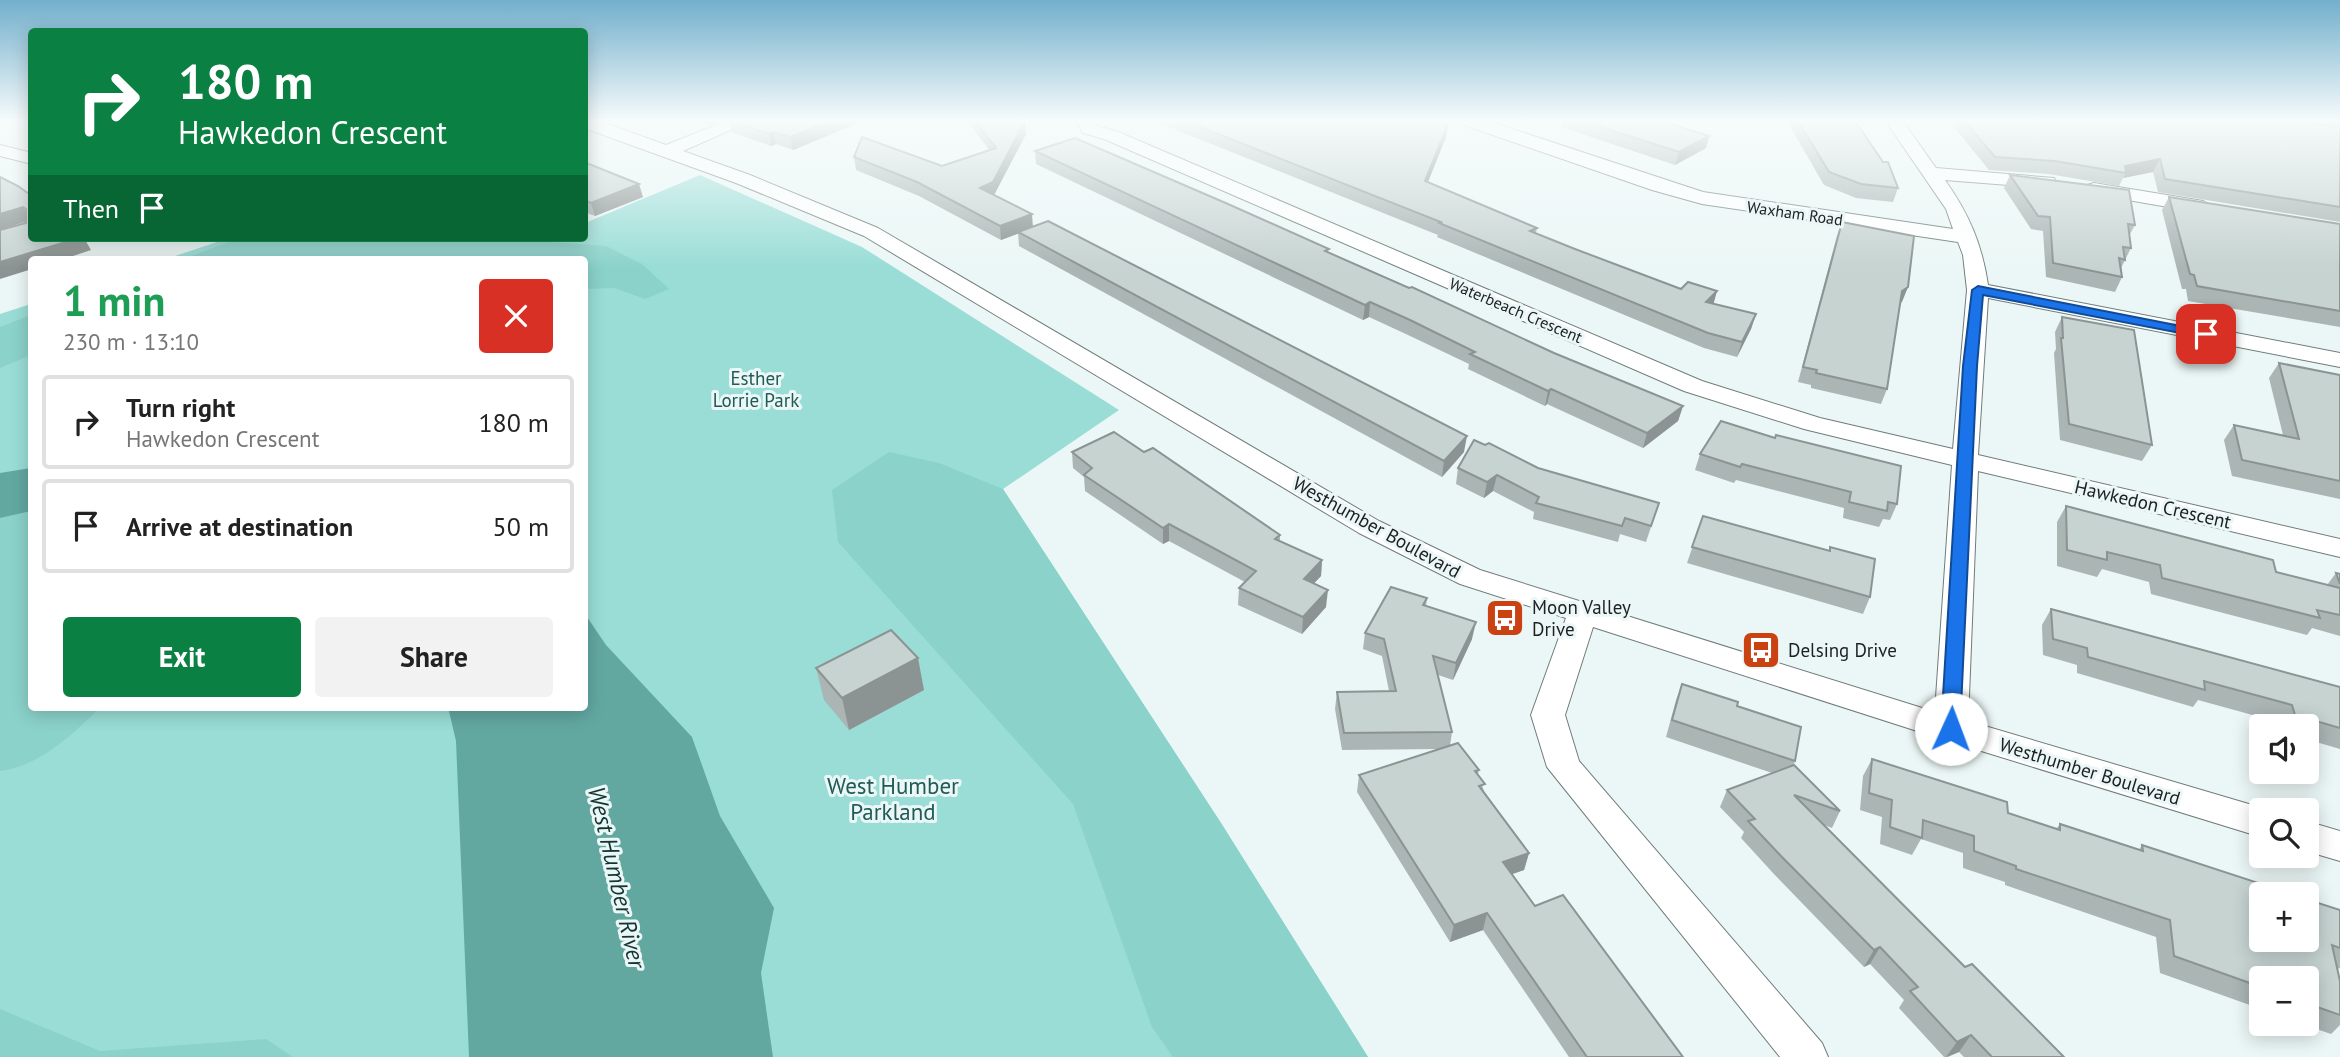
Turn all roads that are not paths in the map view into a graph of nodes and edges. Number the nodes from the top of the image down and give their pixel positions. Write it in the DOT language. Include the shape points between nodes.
graph roads {
  1 [pos="716,169"];
  2 [pos="1190,169"];
  3 [pos="1612,169"];
  4 [pos="1929,169"];
  5 [pos="1932,173"];
  6 [pos="2217,210"];
  7 [pos="1968,237"];
  8 [pos="1978,290"];
  9 [pos="2340,360"];
  10 [pos="1966,460"];
  11 [pos="2340,548"];
  12 [pos="1581,614"];
  13 [pos="1951,729"];
  14 [pos="2249,818"];
  15 [pos="2319,840"];
  16 [pos="2340,846"];
  17 [pos="1807,1057"];
  1 -- 12 [label="street, Westhumber Boulevard" via="871,232 1369,527 1470,578"];
  2 -- 10 [label="street, Waterbeach Crescent" via="1693,386 1813,424"];
  3 -- 7 [label="street, Waxham Road" via="1702,198"];
  4 -- 5 [label="street"];
  5 -- 6 [label="street" via="2075,186"];
  5 -- 7 [label="street"];
  7 -- 8 [label="street"];
  8 -- 9 [label="street"];
  8 -- 10 [label="street"];
  10 -- 11 [label="street, Hawkedon Crescent"];
  10 -- 13 [label="street"];
  12 -- 13 [label="street, Westhumber Boulevard"];
  12 -- 17 [label="street" via="1548,715 1564,767"];
  13 -- 14 [label="street, Westhumber Boulevard"];
  15 -- 16 [label="street"];
}
